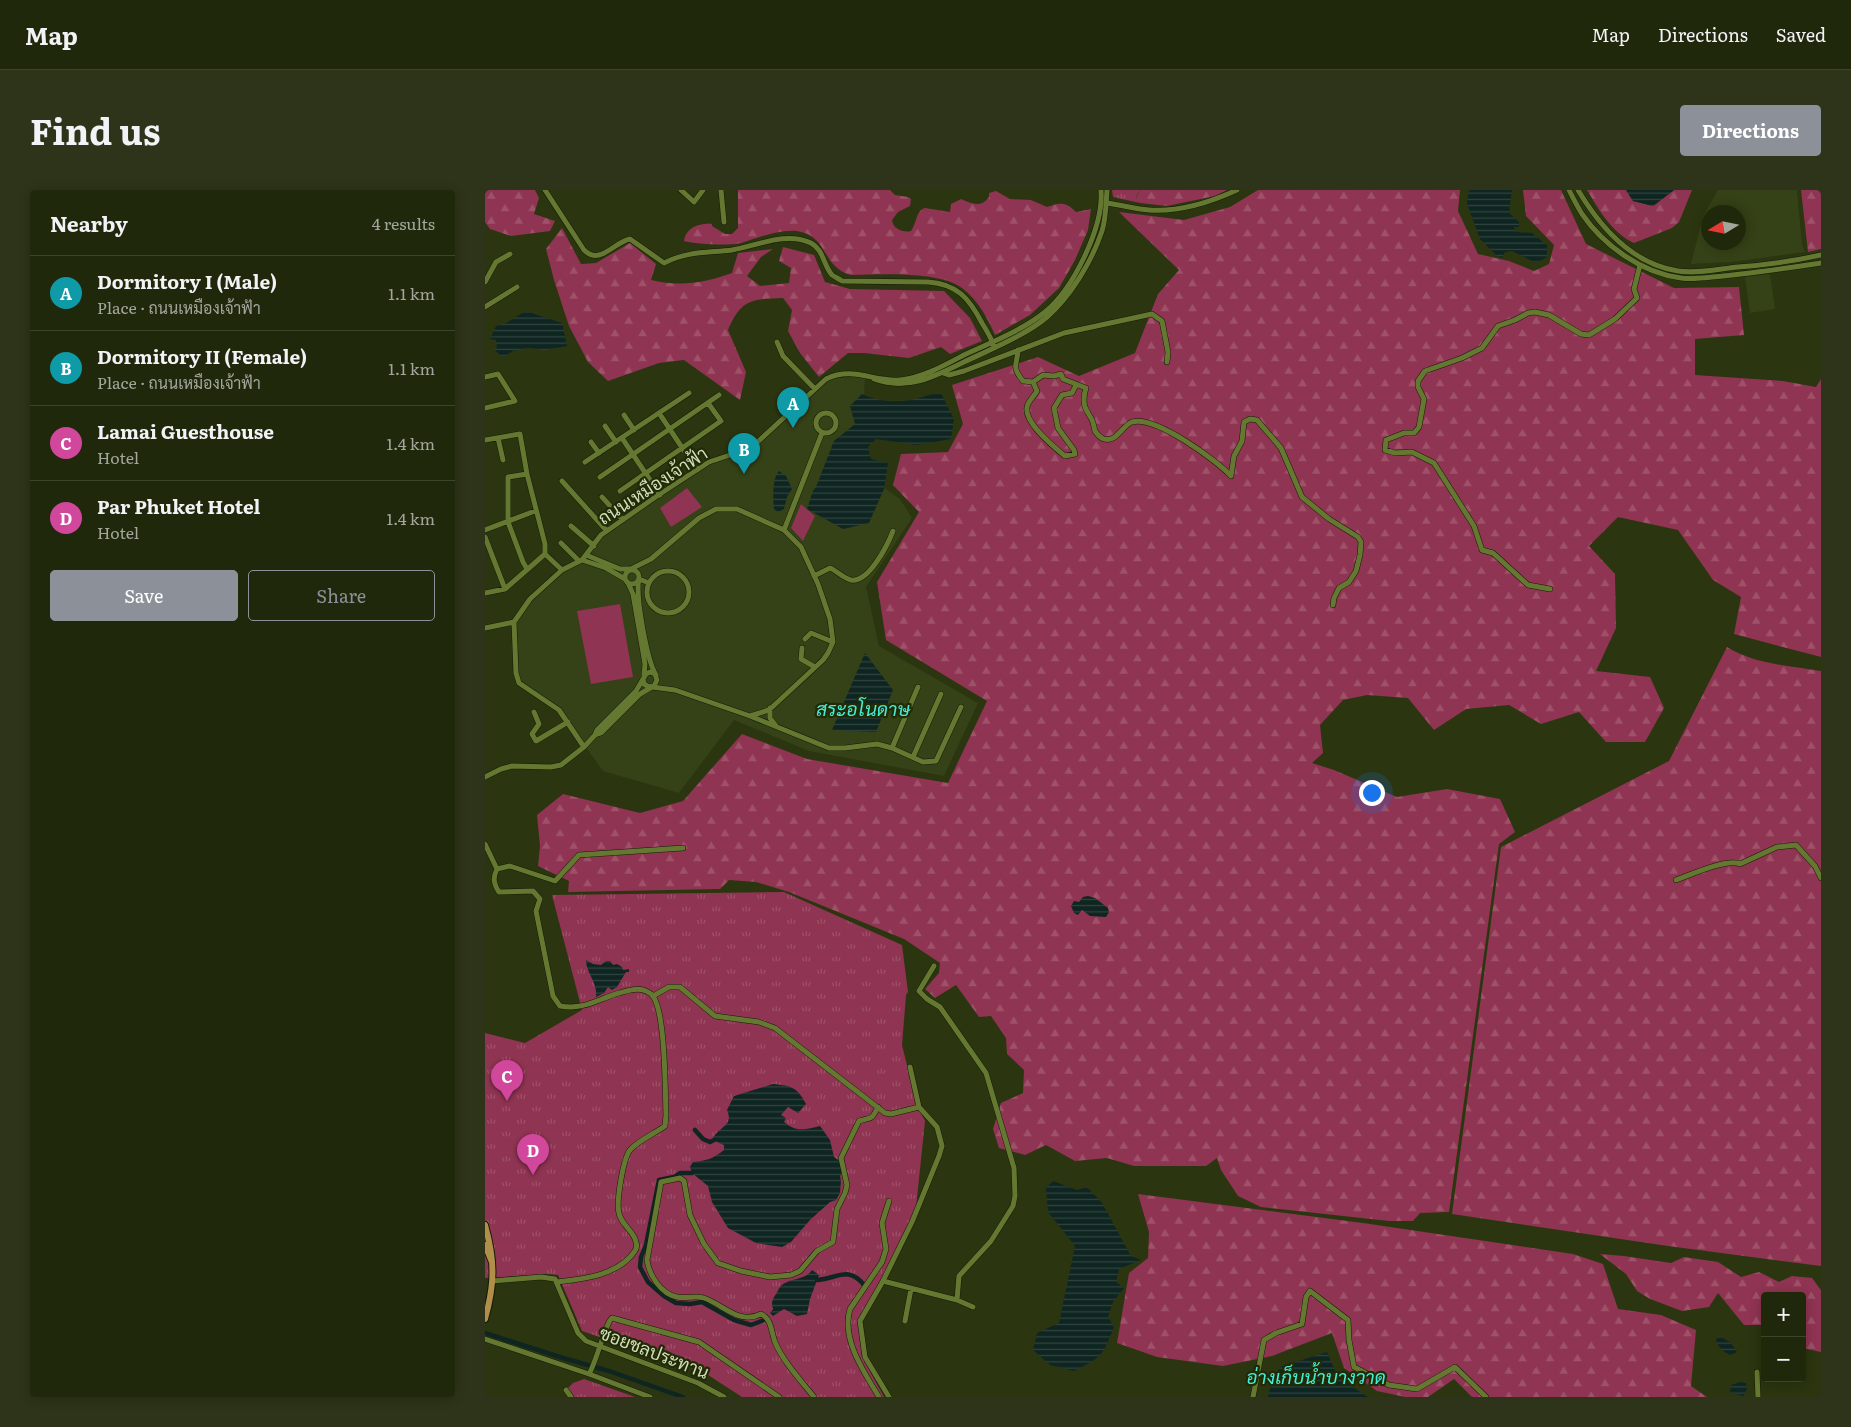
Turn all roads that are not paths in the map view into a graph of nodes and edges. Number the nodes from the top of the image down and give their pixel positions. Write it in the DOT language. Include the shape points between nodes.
graph roads {
  1 [pos="545,190"];
  2 [pos="681,190"];
  3 [pos="703,190"];
  4 [pos="1101,190"];
  5 [pos="1107,190"];
  6 [pos="1237,190"];
  7 [pos="1569,190"];
  8 [pos="1578,190"];
  9 [pos="720,191"];
  10 [pos="1107,203"];
  11 [pos="1588,208"];
  12 [pos="1581,213"];
  13 [pos="724,222"];
  14 [pos="510,254"];
  15 [pos="1821,255"];
  16 [pos="1821,263"];
  17 [pos="1640,265"];
  18 [pos="1711,270"];
  19 [pos="1701,274"];
  20 [pos="1711,277"];
  21 [pos="485,282"];
  22 [pos="517,287"];
  23 [pos="485,307"];
  24 [pos="992,341"];
  25 [pos="777,342"];
  26 [pos="994,348"];
  27 [pos="1018,350"];
  28 [pos="1167,362"];
  29 [pos="943,373"];
  30 [pos="865,376"];
  31 [pos="485,377"];
  32 [pos="1033,382"];
  33 [pos="1076,385"];
  34 [pos="815,389"];
  35 [pos="689,393"];
  36 [pos="719,395"];
  37 [pos="708,403"];
  38 [pos="485,408"];
  39 [pos="659,413"];
  40 [pos="624,416"];
  41 [pos="605,426"];
  42 [pos="633,430"];
  43 [pos="670,430"];
  44 [pos="822,433"];
  45 [pos="498,438"];
  46 [pos="622,438"];
  47 [pos="485,440"];
  48 [pos="591,442"];
  49 [pos="616,442"];
  50 [pos="682,448"];
  51 [pos="599,453"];
  52 [pos="633,454"];
  53 [pos="503,460"];
  54 [pos="585,462"];
  55 [pos="697,470"];
  56 [pos="646,473"];
  57 [pos="527,474"];
  58 [pos="600,477"];
  59 [pos="562,481"];
  60 [pos="619,491"];
  61 [pos="660,495"];
  62 [pos="602,497"];
  63 [pos="535,511"];
  64 [pos="623,520"];
  65 [pos="508,522"];
  66 [pos="571,526"];
  67 [pos="485,530"];
  68 [pos="784,530"];
  69 [pos="607,531"];
  70 [pos="893,531"];
  71 [pos="485,537"];
  72 [pos="561,543"];
  73 [pos="594,546"];
  74 [pos="545,554"];
  75 [pos="582,558"];
  76 [pos="527,569"];
  77 [pos="631,569"];
  78 [pos="562,570"];
  79 [pos="814,576"];
  80 [pos="639,579"];
  81 [pos="626,581"];
  82 [pos="649,583"];
  83 [pos="505,589"];
  84 [pos="1550,589"];
  85 [pos="485,592"];
  86 [pos="1333,605"];
  87 [pos="514,622"];
  88 [pos="485,628"];
  89 [pos="805,639"];
  90 [pos="833,642"];
  91 [pos="802,648"];
  92 [pos="815,668"];
  93 [pos="656,676"];
  94 [pos="643,678"];
  95 [pos="652,687"];
  96 [pos="918,687"];
  97 [pos="941,694"];
  98 [pos="961,707"];
  99 [pos="770,708"];
  100 [pos="534,712"];
  101 [pos="750,716"];
  102 [pos="567,722"];
  103 [pos="777,727"];
  104 [pos="595,736"];
  105 [pos="584,747"];
  106 [pos="892,748"];
  107 [pos="913,757"];
  108 [pos="485,776"];
  109 [pos="485,844"];
  110 [pos="683,848"];
  111 [pos="497,869"];
  112 [pos="1821,878"];
  113 [pos="1676,880"];
  114 [pos="934,966"];
  115 [pos="653,996"];
  116 [pos="910,1067"];
  117 [pos="878,1107"];
  118 [pos="919,1108"];
  119 [pos="889,1201"];
  120 [pos="485,1224"];
  121 [pos="485,1245"];
  122 [pos="492,1263"];
  123 [pos="493,1280"];
  124 [pos="883,1281"];
  125 [pos="557,1282"];
  126 [pos="911,1289"];
  127 [pos="957,1300"];
  128 [pos="973,1307"];
  129 [pos="485,1319"];
  130 [pos="905,1321"];
  131 [pos="485,1340"];
  132 [pos="601,1347"];
  133 [pos="1757,1372"];
  134 [pos="589,1374"];
  135 [pos="567,1390"];
  136 [pos="571,1397"];
  137 [pos="650,1397"];
  138 [pos="724,1397"];
  139 [pos="779,1397"];
  140 [pos="814,1397"];
  141 [pos="879,1397"];
  142 [pos="889,1397"];
  143 [pos="1253,1397"];
  144 [pos="1486,1397"];
  145 [pos="1758,1397"];
  1 -- 24 [label="street" via="584,250 591,255 599,256 630,239 664,263 688,253 733,250 767,241 804,240 819,250 832,274 842,281 941,283 956,290 972,305"];
  2 -- 3 [label="street" via="694,202"];
  4 -- 24 [label="street, ถนนเหมืองเจ้าฟ้า" via="1097,226 1067,285 1045,311"];
  5 -- 10 [label="street, ถนนเหมืองเจ้าฟ้า"];
  6 -- 10 [label="street" via="1207,202 1165,210"];
  7 -- 12 [label="street"];
  8 -- 11 [label="street"];
  9 -- 13 [label="street"];
  10 -- 26 [label="street, ถนนเหมืองเจ้าฟ้า" via="1102,231 1076,284 1046,318"];
  11 -- 12 [label="street"];
  11 -- 19 [label="street" via="1614,238 1643,259 1677,271"];
  12 -- 17 [label="street" via="1614,248"];
  14 -- 21 [label="street" via="496,262"];
  15 -- 18 [label="street"];
  16 -- 20 [label="street"];
  17 -- 19 [label="street" via="1683,278"];
  17 -- 84 [label="street" via="1634,289 1637,298 1615,319 1589,335 1581,334 1549,315 1528,313 1498,326 1484,345 1473,353 1425,371 1418,381 1424,399 1419,427 1414,433 1386,440 1385,450 1412,452 1434,463 1475,526 1482,550 1493,553 1528,585"];
  18 -- 19 [label="street"];
  18 -- 20 [label="street"];
  19 -- 20 [label="street"];
  22 -- 23 [label="street"];
  24 -- 26 [label="street"];
  24 -- 30 [label="street, ถนนเหมืองเจ้าฟ้า" via="942,366 901,380"];
  25 -- 34 [label="street" via="783,356"];
  26 -- 29 [label="street, ถนนเหมืองเจ้าฟ้า"];
  27 -- 28 [label="street" via="1064,334 1153,314 1162,321"];
  27 -- 29 [label="street" via="964,371 949,375"];
  27 -- 32 [label="street" via="1016,371 1023,381"];
  29 -- 30 [label="street, ถนนเหมืองเจ้าฟ้า" via="902,385"];
  30 -- 34 [label="street, ถนนเหมืองเจ้าฟ้า" via="836,374"];
  31 -- 38 [label="street" via="498,374 515,402"];
  32 -- 33 [label="street" via="1043,375 1061,374 1063,379"];
  32 -- 33 [label="street" via="1037,391 1028,402 1029,416 1045,440 1065,456 1075,454 1058,428 1054,408 1062,395 1072,393"];
  33 -- 86 [label="street" via="1086,388 1085,407 1095,431 1104,439 1114,437 1130,422 1159,426 1190,443 1231,476 1244,422 1257,420 1285,455 1303,497 1329,519 1359,536 1357,571 1349,582 1339,588"];
  34 -- 55 [label="street, ถนนเหมืองเจ้าฟ้า" via="751,448 709,462"];
  35 -- 39 [label="street"];
  36 -- 37 [label="street"];
  37 -- 43 [label="street"];
  37 -- 50 [label="street" via="721,421"];
  39 -- 42 [label="street"];
  39 -- 43 [label="street"];
  40 -- 42 [label="street"];
  41 -- 49 [label="street"];
  42 -- 46 [label="street"];
  43 -- 50 [label="street"];
  43 -- 52 [label="street"];
  44 -- 44 [label="street" via="816,422 822,414 829,414 835,418 835,427 829,434"];
  44 -- 68 [label="street"];
  45 -- 47 [label="street"];
  45 -- 53 [label="street"];
  45 -- 57 [label="street" via="520,434"];
  46 -- 49 [label="street"];
  46 -- 52 [label="street"];
  48 -- 51 [label="street"];
  49 -- 51 [label="street"];
  50 -- 55 [label="street"];
  50 -- 56 [label="street"];
  51 -- 54 [label="street"];
  52 -- 56 [label="street"];
  52 -- 58 [label="street"];
  55 -- 61 [label="street, ถนนเหมืองเจ้าฟ้า"];
  56 -- 60 [label="street"];
  56 -- 61 [label="street"];
  57 -- 63 [label="street"];
  57 -- 65 [label="street" via="509,477"];
  59 -- 69 [label="street"];
  61 -- 64 [label="street, ถนนเหมืองเจ้าฟ้า"];
  62 -- 64 [label="street"];
  63 -- 65 [label="street"];
  63 -- 74 [label="street"];
  64 -- 69 [label="street, ถนนเหมืองเจ้าฟ้า"];
  65 -- 67 [label="street"];
  65 -- 76 [label="street"];
  66 -- 73 [label="street"];
  68 -- 77 [label="street" via="737,509 716,510 699,518 651,559"];
  68 -- 79 [label="street" via="801,547"];
  69 -- 73 [label="street, ถนนเหมืองเจ้าฟ้า"];
  70 -- 79 [label="street" via="884,553 863,577 849,579 830,568"];
  71 -- 83 [label="street"];
  72 -- 75 [label="street"];
  73 -- 75 [label="street, ถนนเหมืองเจ้าฟ้า"];
  74 -- 76 [label="street"];
  74 -- 78 [label="street"];
  75 -- 77 [label="street"];
  75 -- 78 [label="street, ถนนเหมืองเจ้าฟ้า"];
  75 -- 81 [label="street"];
  76 -- 83 [label="street"];
  77 -- 80 [label="street" via="638,572"];
  77 -- 81 [label="street" via="626,572"];
  78 -- 87 [label="street, ถนนเหมืองเจ้าฟ้า" via="530,599"];
  79 -- 90 [label="street" via="830,619"];
  80 -- 81 [label="street" via="635,583"];
  80 -- 82 [label="street"];
  80 -- 93 [label="street" via="637,593 650,661"];
  81 -- 94 [label="street" via="633,594 645,664"];
  82 -- 82 [label="street" via="659,574 675,573 687,584 687,601 676,611 661,612 648,599"];
  83 -- 85 [label="street"];
  87 -- 88 [label="street"];
  87 -- 102 [label="street" via="519,682 559,710"];
  89 -- 90 [label="street" via="811,633"];
  90 -- 92 [label="street"];
  91 -- 92 [label="street" via="801,659"];
  92 -- 99 [label="street"];
  93 -- 94 [label="street" via="650,672"];
  93 -- 95 [label="street" via="657,683"];
  94 -- 95 [label="street" via="646,686"];
  94 -- 104 [label="street" via="636,691 597,730"];
  95 -- 101 [label="street" via="679,691"];
  95 -- 104 [label="street" via="640,694"];
  96 -- 106 [label="street"];
  97 -- 107 [label="street"];
  98 -- 107 [label="street" via="936,761 923,762"];
  99 -- 101 [label="street"];
  99 -- 103 [label="street" via="770,718"];
  100 -- 102 [label="street" via="539,724 532,734 537,741"];
  101 -- 103 [label="street"];
  102 -- 105 [label="street"];
  103 -- 106 [label="street" via="829,748 877,744"];
  104 -- 105 [label="street"];
  105 -- 108 [label="street" via="561,765 512,766"];
  106 -- 107 [label="street"];
  109 -- 111 [label="street"];
  110 -- 111 [label="street" via="579,855 555,881 511,866"];
  111 -- 115 [label="street" via="493,876 499,892 533,891 540,900 536,911 553,996 560,1006 572,1008 592,1004 635,988"];
  112 -- 113 [label="street" via="1797,845 1777,847 1740,864 1727,863"];
  114 -- 127 [label="street" via="919,990 940,1007 985,1073 1014,1168 1013,1206 991,1241 959,1276"];
  115 -- 117 [label="street" via="669,987 680,986 715,1016 759,1022 775,1028"];
  115 -- 125 [label="street" via="663,1040 665,1126 629,1151 618,1203 622,1221 637,1243 636,1250 626,1262 601,1274"];
  116 -- 118 [label="street"];
  117 -- 118 [label="street" via="891,1114"];
  117 -- 140 [label="street" via="869,1120 859,1120 841,1158 847,1185 837,1209 833,1242 817,1251 800,1271 791,1276 741,1271 718,1263 703,1244 691,1215 684,1181 680,1178 661,1182 647,1260 657,1283 677,1297 703,1297 743,1317 765,1316 779,1350"];
  118 -- 124 [label="street" via="937,1127 942,1146 924,1196"];
  119 -- 141 [label="street" via="881,1223 886,1250 882,1262 850,1308 848,1316 855,1355"];
  120 -- 122 [label="main road" via="493,1254"];
  121 -- 122 [label="main road"];
  122 -- 123 [label="main road"];
  123 -- 125 [label="street" via="549,1277"];
  123 -- 129 [label="main road"];
  124 -- 126 [label="street"];
  124 -- 142 [label="street" via="860,1321 865,1357"];
  125 -- 132 [label="street, ซอยชลประทาน" via="578,1333 586,1341"];
  126 -- 127 [label="street"];
  126 -- 130 [label="street"];
  127 -- 128 [label="street"];
  131 -- 134 [label="street"];
  132 -- 134 [label="street"];
  132 -- 138 [label="street, ซอยชลประทาน" via="698,1383"];
  132 -- 139 [label="street" via="609,1319 647,1326 699,1342"];
  133 -- 145 [label="street"];
  134 -- 137 [label="street"];
  135 -- 136 [label="street"];
  143 -- 144 [label="street" via="1264,1340 1303,1324 1306,1296 1310,1291 1348,1320 1354,1367 1389,1385 1417,1389 1455,1367"];
}
